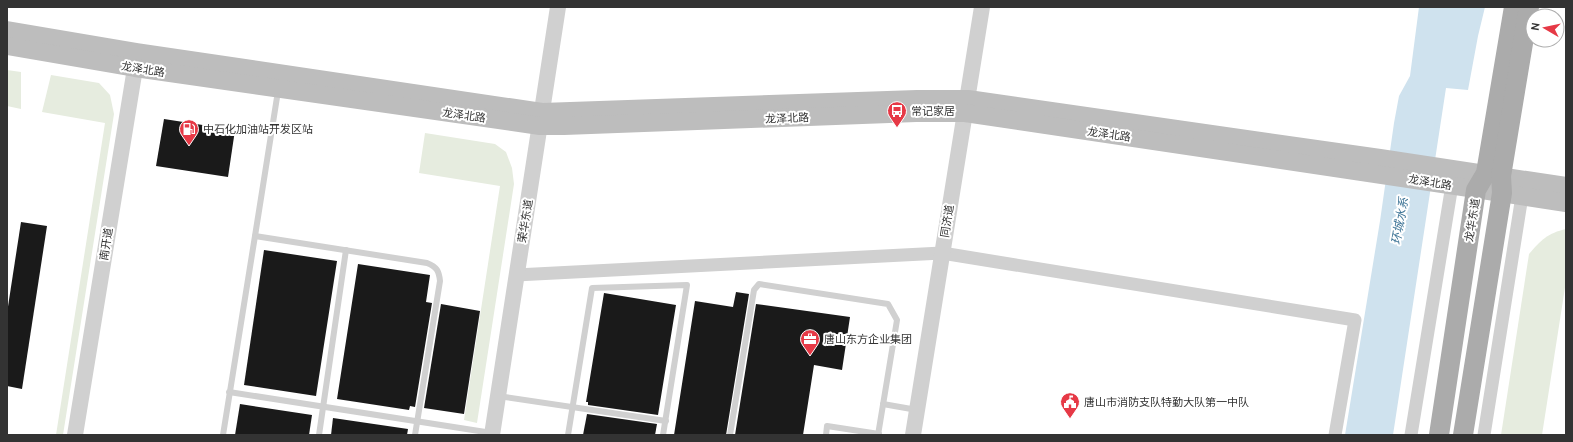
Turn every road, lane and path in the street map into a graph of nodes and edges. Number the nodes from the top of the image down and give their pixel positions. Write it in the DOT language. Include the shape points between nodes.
graph roads {
  1 [pos="558,7"];
  2 [pos="982,7"];
  3 [pos="1514,7"];
  4 [pos="1529,7"];
  5 [pos="7,30"];
  6 [pos="7,46"];
  7 [pos="136,60"];
  8 [pos="279,88"];
  9 [pos="966,106"];
  10 [pos="541,119"];
  11 [pos="1442,178"];
  12 [pos="1491,183"];
  13 [pos="1566,186"];
  14 [pos="1522,196"];
  15 [pos="1566,203"];
  16 [pos="255,236"];
  17 [pos="346,250"];
  18 [pos="942,253"];
  19 [pos="516,275"];
  20 [pos="229,392"];
  21 [pos="498,396"];
  22 [pos="883,404"];
  23 [pos="323,407"];
  24 [pos="572,407"];
  25 [pos="917,410"];
  26 [pos="666,421"];
  27 [pos="417,422"];
  28 [pos="492,434"];
  29 [pos="878,434"];
  30 [pos="75,435"];
  31 [pos="223,435"];
  32 [pos="318,435"];
  33 [pos="415,435"];
  34 [pos="568,435"];
  35 [pos="663,435"];
  36 [pos="730,435"];
  37 [pos="826,435"];
  38 [pos="913,435"];
  39 [pos="1336,435"];
  40 [pos="1411,435"];
  41 [pos="1439,435"];
  42 [pos="1463,435"];
  43 [pos="1484,435"];
  1 -- 10 [label="street, 荣华东道"];
  2 -- 9 [label="street, 同济道"];
  3 -- 12 [label="main road, 龙华东道"];
  4 -- 12 [label="main road, 龙华东道"];
  5 -- 7 [label="main road, 龙泽北路"];
  6 -- 7 [label="main road, 龙泽北路"];
  7 -- 8 [label="main road, 龙泽北路"];
  7 -- 10 [label="main road, 龙泽北路"];
  7 -- 30 [label="street, 南开道"];
  8 -- 10 [label="main road, 龙泽北路"];
  8 -- 16 [label="lane"];
  9 -- 10 [label="main road, 龙泽北路" via="917,99"];
  9 -- 11 [label="main road, 龙泽北路" via="1379,165"];
  9 -- 18 [label="street, 同济道"];
  10 -- 19 [label="street, 荣华东道"];
  11 -- 12 [label="main road, 龙泽北路"];
  11 -- 40 [label="street"];
  12 -- 13 [label="main road, 龙泽北路"];
  12 -- 14 [label="main road, 龙泽北路"];
  12 -- 41 [label="main road, 龙华东道"];
  12 -- 42 [label="main road, 龙华东道"];
  14 -- 15 [label="main road, 龙泽北路"];
  14 -- 43 [label="street"];
  16 -- 17 [label="lane"];
  16 -- 20 [label="lane"];
  17 -- 23 [label="lane"];
  17 -- 27 [label="lane" via="427,263 435,266 440,272"];
  18 -- 19 [label="street"];
  18 -- 25 [label="street, 同济道"];
  18 -- 39 [label="street" via="1355,320"];
  19 -- 21 [label="street, 荣华东道"];
  20 -- 23 [label="lane"];
  20 -- 31 [label="lane"];
  21 -- 24 [label="lane"];
  21 -- 28 [label="street, 荣华东道"];
  22 -- 25 [label="lane"];
  22 -- 29 [label="lane"];
  22 -- 36 [label="lane" via="897,320 888,304 759,284 754,290"];
  23 -- 27 [label="lane"];
  23 -- 32 [label="lane"];
  24 -- 26 [label="lane"];
  24 -- 26 [label="lane" via="592,288 687,285"];
  24 -- 34 [label="lane"];
  25 -- 38 [label="street, 同济道"];
  26 -- 35 [label="lane"];
  27 -- 28 [label="lane"];
  27 -- 33 [label="lane"];
  29 -- 37 [label="lane" via="827,426"];
}
